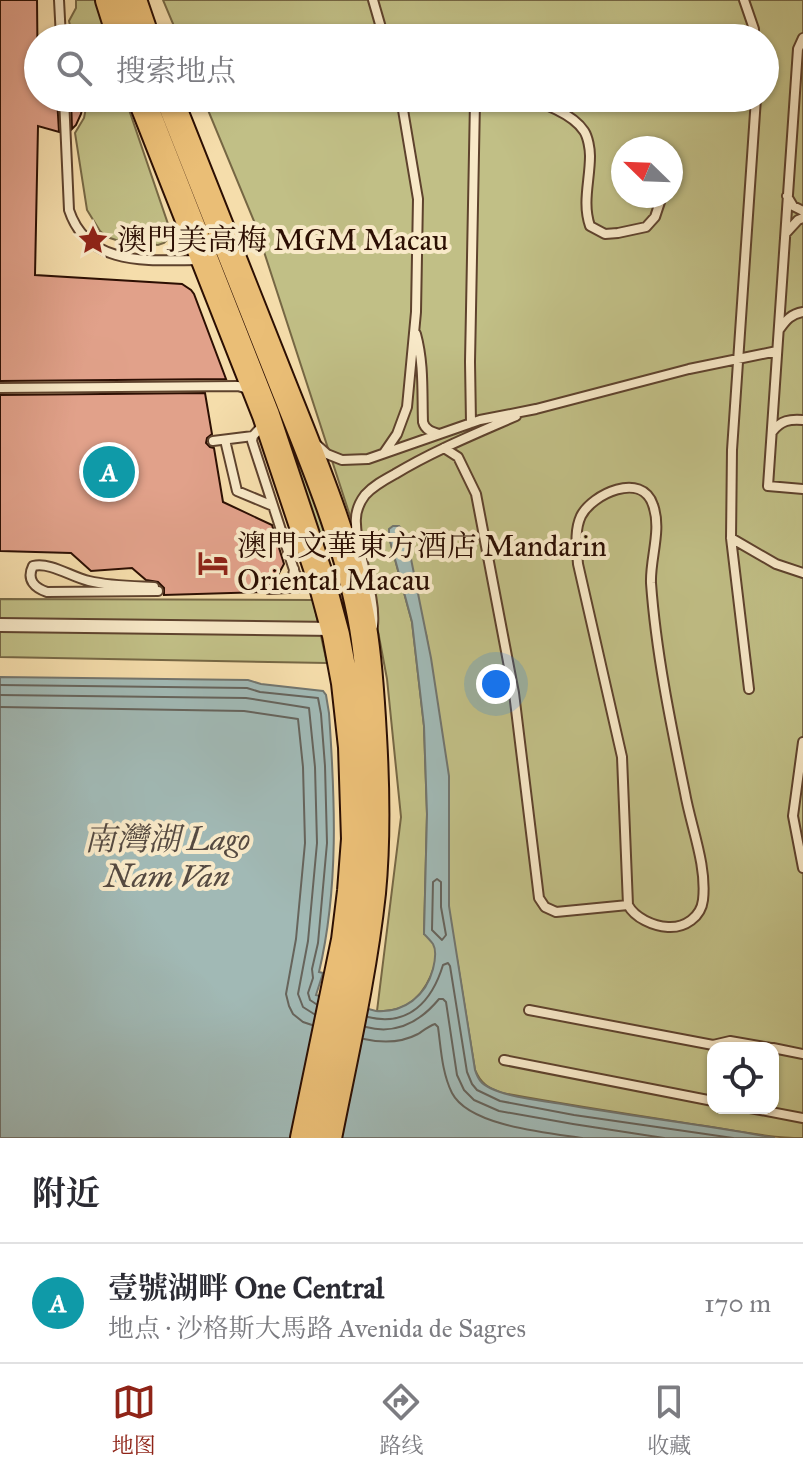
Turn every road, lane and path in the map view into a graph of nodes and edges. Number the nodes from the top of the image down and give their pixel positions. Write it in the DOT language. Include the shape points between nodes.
graph roads {
  1 [pos="59,0"];
  2 [pos="373,0"];
  3 [pos="744,0"];
  4 [pos="60,24"];
  5 [pos="380,24"];
  6 [pos="752,24"];
  7 [pos="803,38"];
  8 [pos="65,112"];
  9 [pos="146,112"];
  10 [pos="175,112"];
  11 [pos="403,112"];
  12 [pos="475,112"];
  13 [pos="559,112"];
  14 [pos="755,112"];
  15 [pos="787,196"];
  16 [pos="658,208"];
  17 [pos="803,211"];
  18 [pos="803,218"];
  19 [pos="784,237"];
  20 [pos="205,261"];
  21 [pos="781,293"];
  22 [pos="802,312"];
  23 [pos="414,330"];
  24 [pos="778,331"];
  25 [pos="777,351"];
  26 [pos="244,356"];
  27 [pos="739,360"];
  28 [pos="285,364"];
  29 [pos="225,386"];
  30 [pos="0,388"];
  31 [pos="773,403"];
  32 [pos="536,409"];
  33 [pos="259,415"];
  34 [pos="790,420"];
  35 [pos="803,420"];
  36 [pos="423,422"];
  37 [pos="471,423"];
  38 [pos="439,434"];
  39 [pos="771,434"];
  40 [pos="426,438"];
  41 [pos="225,440"];
  42 [pos="213,441"];
  43 [pos="444,448"];
  44 [pos="383,454"];
  45 [pos="420,459"];
  46 [pos="803,489"];
  47 [pos="273,506"];
  48 [pos="333,518"];
  49 [pos="731,538"];
  50 [pos="294,569"];
  51 [pos="803,573"];
  52 [pos="315,585"];
  53 [pos="156,589"];
  54 [pos="0,625"];
  55 [pos="334,629"];
  56 [pos="367,654"];
  57 [pos="749,689"];
  58 [pos="803,742"];
  59 [pos="803,868"];
  60 [pos="628,905"];
  61 [pos="346,990"];
  62 [pos="529,1010"];
  63 [pos="707,1044"];
  64 [pos="779,1049"];
  65 [pos="803,1054"];
  66 [pos="504,1060"];
  67 [pos="707,1100"];
  68 [pos="779,1113"];
  69 [pos="803,1118"];
  70 [pos="304,1138"];
  71 [pos="328,1138"];
  1 -- 4 [label="lane"];
  2 -- 5 [label="lane"];
  3 -- 6 [label="lane"];
  7 -- 15 [label="lane"];
  8 -- 20 [label="lane" via="69,210 82,236 120,256"];
  9 -- 20 [label="main road"];
  10 -- 48 [label="main road" via="255,303"];
  11 -- 23 [label="lane" via="418,199"];
  12 -- 37 [label="lane"];
  13 -- 16 [label="lane" via="585,132 590,226 605,234 646,227"];
  14 -- 27 [label="lane"];
  15 -- 17 [label="lane"];
  15 -- 19 [label="lane"];
  18 -- 19 [label="lane"];
  19 -- 21 [label="lane"];
  20 -- 26 [label="main road"];
  21 -- 22 [label="lane" via="788,305"];
  21 -- 24 [label="lane"];
  22 -- 24 [label="lane"];
  23 -- 36 [label="lane" via="422,365"];
  23 -- 44 [label="lane" via="407,407"];
  24 -- 25 [label="lane"];
  25 -- 27 [label="lane"];
  25 -- 31 [label="lane"];
  26 -- 29 [label="lane" via="239,376"];
  26 -- 33 [label="main road"];
  27 -- 32 [label="lane"];
  27 -- 49 [label="lane"];
  28 -- 44 [label="lane" via="320,448 342,460"];
  29 -- 30 [label="lane"];
  29 -- 33 [label="lane" via="238,386"];
  31 -- 34 [label="lane"];
  31 -- 39 [label="lane"];
  32 -- 37 [label="lane"];
  32 -- 43 [label="lane"];
  33 -- 41 [label="lane"];
  33 -- 47 [label="lane" via="252,441"];
  33 -- 52 [label="main road"];
  34 -- 35 [label="lane"];
  34 -- 39 [label="lane"];
  36 -- 38 [label="lane"];
  36 -- 40 [label="lane"];
  37 -- 38 [label="lane"];
  38 -- 40 [label="lane"];
  39 -- 46 [label="lane" via="768,486"];
  40 -- 44 [label="lane"];
  40 -- 45 [label="lane"];
  41 -- 42 [label="lane"];
  41 -- 47 [label="lane" via="237,491"];
  43 -- 45 [label="lane"];
  43 -- 60 [label="lane" via="458,457 476,494 514,693 539,898 556,912"];
  45 -- 56 [label="lane" via="375,486 358,509 356,526 374,615"];
  47 -- 50 [label="lane"];
  48 -- 52 [label="main road" via="335,564 330,577"];
  48 -- 56 [label="main road" via="350,569"];
  49 -- 51 [label="lane"];
  49 -- 57 [label="lane"];
  50 -- 52 [label="lane" via="300,581"];
  50 -- 52 [label="lane" via="288,581 271,586"];
  52 -- 55 [label="main road"];
  53 -- 53 [label="lane" via="47,592 33,585 30,572 44,564 85,581"];
  54 -- 55 [label="street"];
  55 -- 61 [label="main road" via="352,747 355,839"];
  56 -- 61 [label="main road" via="375,844 369,918"];
  58 -- 59 [label="lane" via="793,816"];
  60 -- 60 [label="lane" via="622,757 576,538 589,503 631,487 653,503 651,580 658,641 703,880 703,904 695,917 666,927 633,914"];
  61 -- 70 [label="main road"];
  61 -- 71 [label="main road"];
  62 -- 63 [label="lane"];
  64 -- 65 [label="lane"];
  66 -- 67 [label="lane"];
  68 -- 69 [label="lane"];
}
